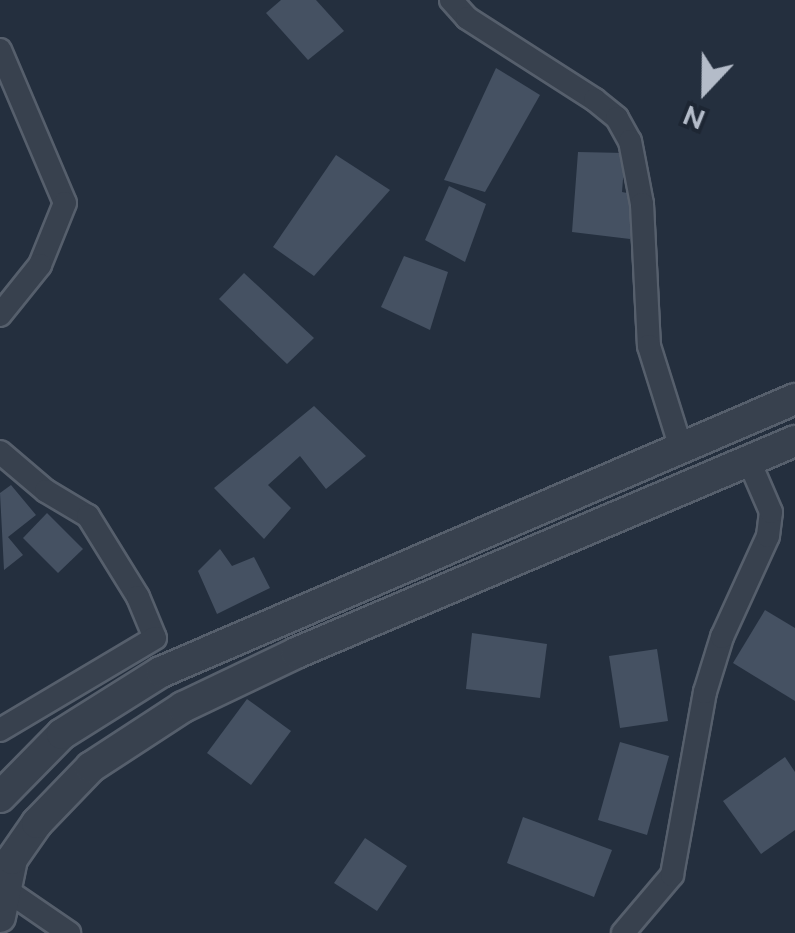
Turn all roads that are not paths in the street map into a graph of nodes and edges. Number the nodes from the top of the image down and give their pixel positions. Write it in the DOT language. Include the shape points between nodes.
graph roads {
  1 [pos="451,0"];
  2 [pos="0,50"];
  3 [pos="0,315"];
  4 [pos="795,399"];
  5 [pos="795,441"];
  6 [pos="682,448"];
  7 [pos="0,452"];
  8 [pos="749,461"];
  9 [pos="0,730"];
  10 [pos="0,797"];
  11 [pos="2,903"];
  12 [pos="69,933"];
  13 [pos="622,933"];
  1 -- 6 [label="street" via="467,18 595,100 617,118 630,141 642,204 650,346"];
  2 -- 3 [label="street" via="65,203 40,265"];
  4 -- 6 [label="street"];
  5 -- 8 [label="street"];
  6 -- 10 [label="street" via="162,672 62,734"];
  7 -- 9 [label="street" via="88,516 155,638"];
  8 -- 11 [label="street" via="183,707 91,766 37,822 12,859"];
  8 -- 13 [label="street" via="771,512 768,536 705,692 672,875"];
  11 -- 12 [label="street"];
}
